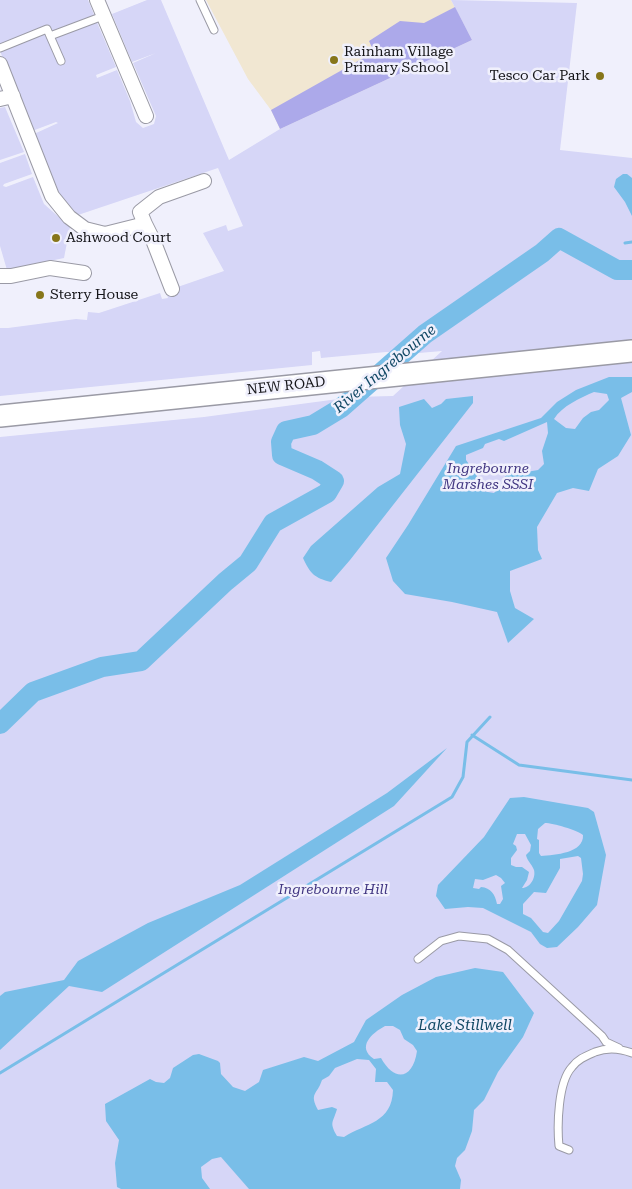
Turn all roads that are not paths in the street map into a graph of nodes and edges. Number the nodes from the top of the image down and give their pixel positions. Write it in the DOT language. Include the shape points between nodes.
graph roads {
  1 [pos="97,0"];
  2 [pos="200,0"];
  3 [pos="103,16"];
  4 [pos="214,30"];
  5 [pos="50,36"];
  6 [pos="0,48"];
  7 [pos="61,61"];
  8 [pos="0,64"];
  9 [pos="7,97"];
  10 [pos="146,116"];
  11 [pos="204,181"];
  12 [pos="140,225"];
  13 [pos="84,273"];
  14 [pos="0,276"];
  15 [pos="172,289"];
  16 [pos="632,351"];
  17 [pos="0,416"];
  18 [pos="418,958"];
  19 [pos="619,1048"];
  20 [pos="632,1053"];
  21 [pos="570,1150"];
  1 -- 3 [label="street"];
  2 -- 4 [label="lane"];
  3 -- 5 [label="lane"];
  3 -- 10 [label="street"];
  5 -- 6 [label="lane" via="47,29"];
  5 -- 7 [label="lane"];
  8 -- 9 [label="street"];
  9 -- 12 [label="street" via="52,196 69,217 85,229 105,234"];
  11 -- 12 [label="street" via="159,197 140,212"];
  12 -- 15 [label="street" via="153,240"];
  13 -- 14 [label="street" via="50,268"];
  16 -- 17 [label="main road, NEW ROAD"];
  18 -- 19 [label="lane" via="441,941 459,936 488,939 508,950 606,1042"];
  19 -- 20 [label="lane"];
  19 -- 21 [label="lane" via="583,1057 571,1067 562,1085 558,1140 559,1146"];
}
